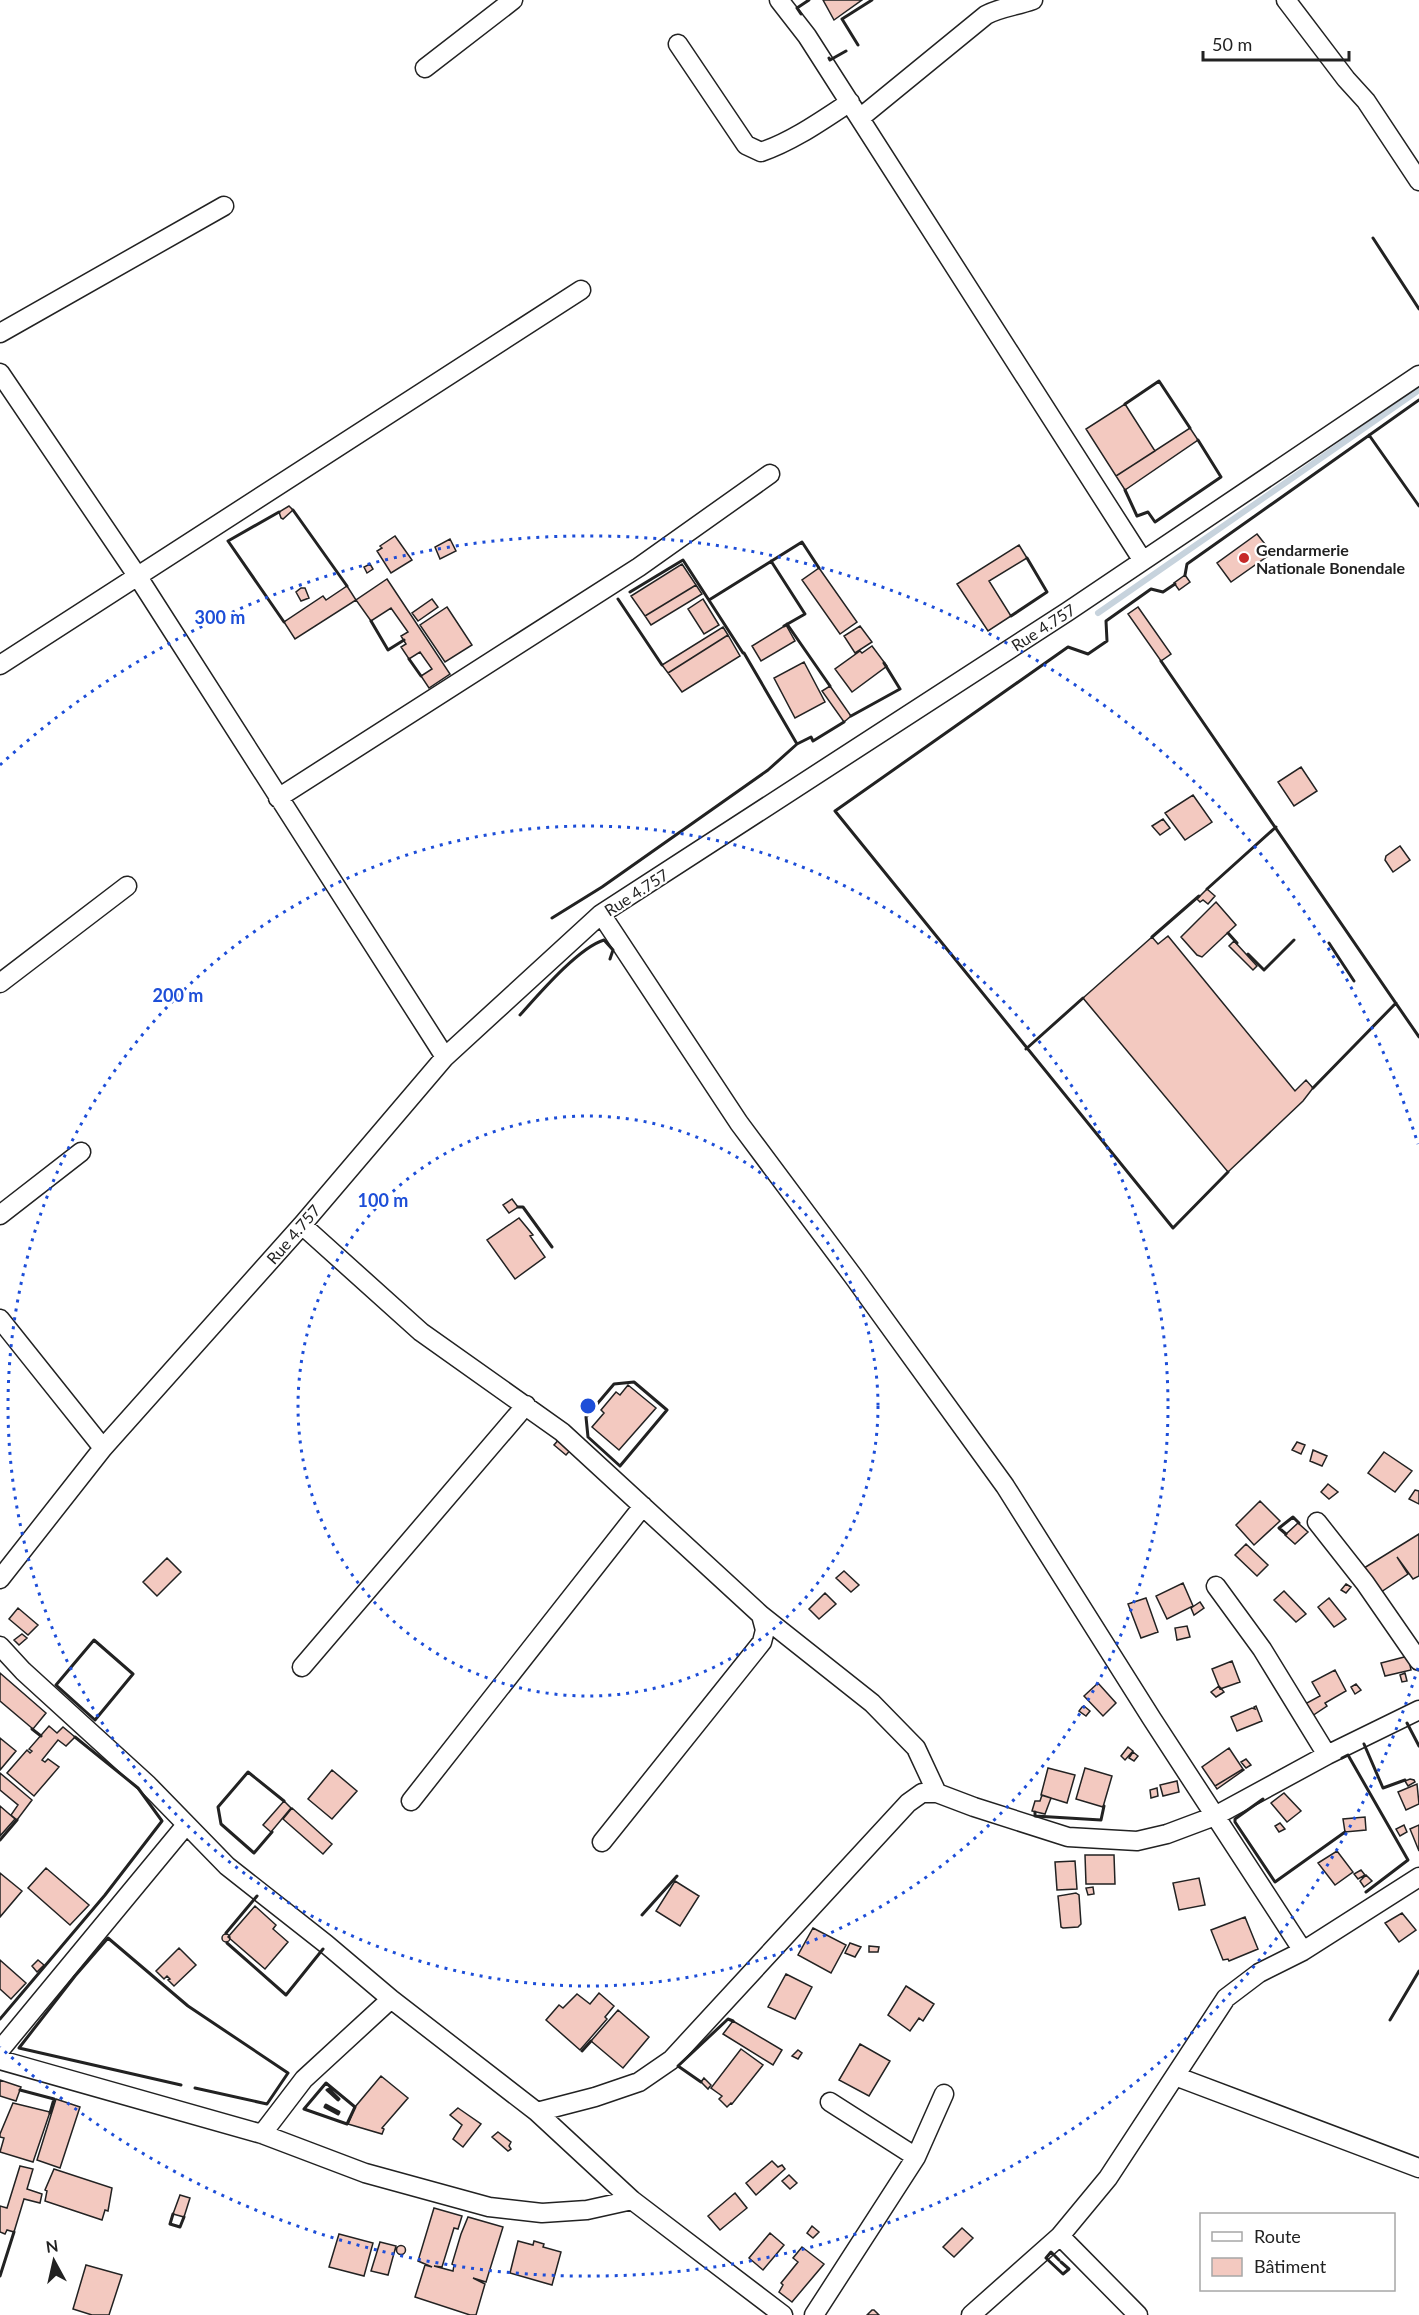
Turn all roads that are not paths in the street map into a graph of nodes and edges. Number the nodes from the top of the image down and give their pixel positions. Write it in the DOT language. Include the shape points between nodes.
graph roads {
  1 [pos="513,0"];
  2 [pos="779,0"];
  3 [pos="1033,0"];
  4 [pos="1286,0"];
  5 [pos="996,4"];
  6 [pos="678,44"];
  7 [pos="425,68"];
  8 [pos="850,102"];
  9 [pos="860,118"];
  10 [pos="1419,181"];
  11 [pos="224,206"];
  12 [pos="581,290"];
  13 [pos="0,333"];
  14 [pos="0,374"];
  15 [pos="1419,375"];
  16 [pos="770,474"];
  17 [pos="1143,561"];
  18 [pos="138,577"];
  19 [pos="0,665"];
  20 [pos="278,798"];
  21 [pos="127,886"];
  22 [pos="601,914"];
  23 [pos="0,983"];
  24 [pos="445,1057"];
  25 [pos="81,1152"];
  26 [pos="0,1215"];
  27 [pos="302,1225"];
  28 [pos="0,1319"];
  29 [pos="526,1405"];
  30 [pos="103,1448"];
  31 [pos="643,1506"];
  32 [pos="1317,1522"];
  33 [pos="0,1579"];
  34 [pos="1216,1586"];
  35 [pos="761,1615"];
  36 [pos="0,1646"];
  37 [pos="1419,1661"];
  38 [pos="302,1667"];
  39 [pos="1419,1710"];
  40 [pos="1327,1755"];
  41 [pos="937,1793"];
  42 [pos="411,1801"];
  43 [pos="1215,1816"];
  44 [pos="186,1825"];
  45 [pos="602,1842"];
  46 [pos="1419,1877"];
  47 [pos="1303,1951"];
  48 [pos="392,1999"];
  49 [pos="0,2050"];
  50 [pos="0,2060"];
  51 [pos="1175,2076"];
  52 [pos="944,2094"];
  53 [pos="830,2102"];
  54 [pos="537,2112"];
  55 [pos="262,2134"];
  56 [pos="916,2157"];
  57 [pos="1419,2168"];
  58 [pos="632,2200"];
  59 [pos="1060,2236"];
  60 [pos="775,2312"];
  61 [pos="813,2315"];
  62 [pos="971,2315"];
  63 [pos="1138,2315"];
  1 -- 7 [label="street"];
  2 -- 8 [label="street"];
  3 -- 5 [label="street"];
  4 -- 10 [label="street" via="1366,101"];
  5 -- 9 [label="street"];
  6 -- 8 [label="street" via="746,145 760,152 801,133"];
  8 -- 9 [label="street"];
  9 -- 17 [label="street"];
  11 -- 13 [label="street"];
  12 -- 18 [label="street"];
  14 -- 18 [label="street"];
  15 -- 17 [label="street, Rue 4.757"];
  16 -- 20 [label="street" via="639,567"];
  17 -- 22 [label="street, Rue 4.757"];
  18 -- 19 [label="street"];
  18 -- 20 [label="street"];
  20 -- 24 [label="street"];
  21 -- 23 [label="street"];
  22 -- 24 [label="street, Rue 4.757"];
  22 -- 43 [label="street" via="739,1124 1005,1486"];
  24 -- 27 [label="street, Rue 4.757"];
  25 -- 26 [label="street"];
  27 -- 29 [label="street" via="421,1332"];
  27 -- 30 [label="street, Rue 4.757"];
  28 -- 30 [label="street"];
  29 -- 31 [label="street" via="562,1432"];
  29 -- 38 [label="street"];
  30 -- 33 [label="street, Rue 4.757"];
  31 -- 35 [label="street"];
  31 -- 42 [label="street"];
  32 -- 37 [label="street"];
  34 -- 40 [label="street" via="1262,1649"];
  35 -- 41 [label="street" via="872,1703 916,1748"];
  35 -- 45 [label="street" via="765,1630 762,1642"];
  36 -- 44 [label="street"];
  39 -- 40 [label="street"];
  40 -- 43 [label="street"];
  41 -- 43 [label="street" via="1068,1837 1137,1841"];
  41 -- 54 [label="street" via="922,1793 908,1803 671,2060 639,2082"];
  43 -- 47 [label="street"];
  44 -- 48 [label="street" via="227,1866"];
  44 -- 49 [label="street"];
  46 -- 47 [label="street"];
  47 -- 51 [label="street" via="1259,1973 1226,1998"];
  48 -- 54 [label="street"];
  48 -- 55 [label="street" via="304,2079"];
  50 -- 55 [label="street"];
  51 -- 57 [label="street"];
  51 -- 59 [label="street" via="1108,2178"];
  52 -- 56 [label="street"];
  53 -- 56 [label="street"];
  54 -- 58 [label="street"];
  55 -- 58 [label="street" via="365,2173 489,2207 542,2212 587,2210"];
  56 -- 61 [label="street"];
  58 -- 60 [label="street"];
  59 -- 62 [label="street"];
  59 -- 63 [label="street"];
}
